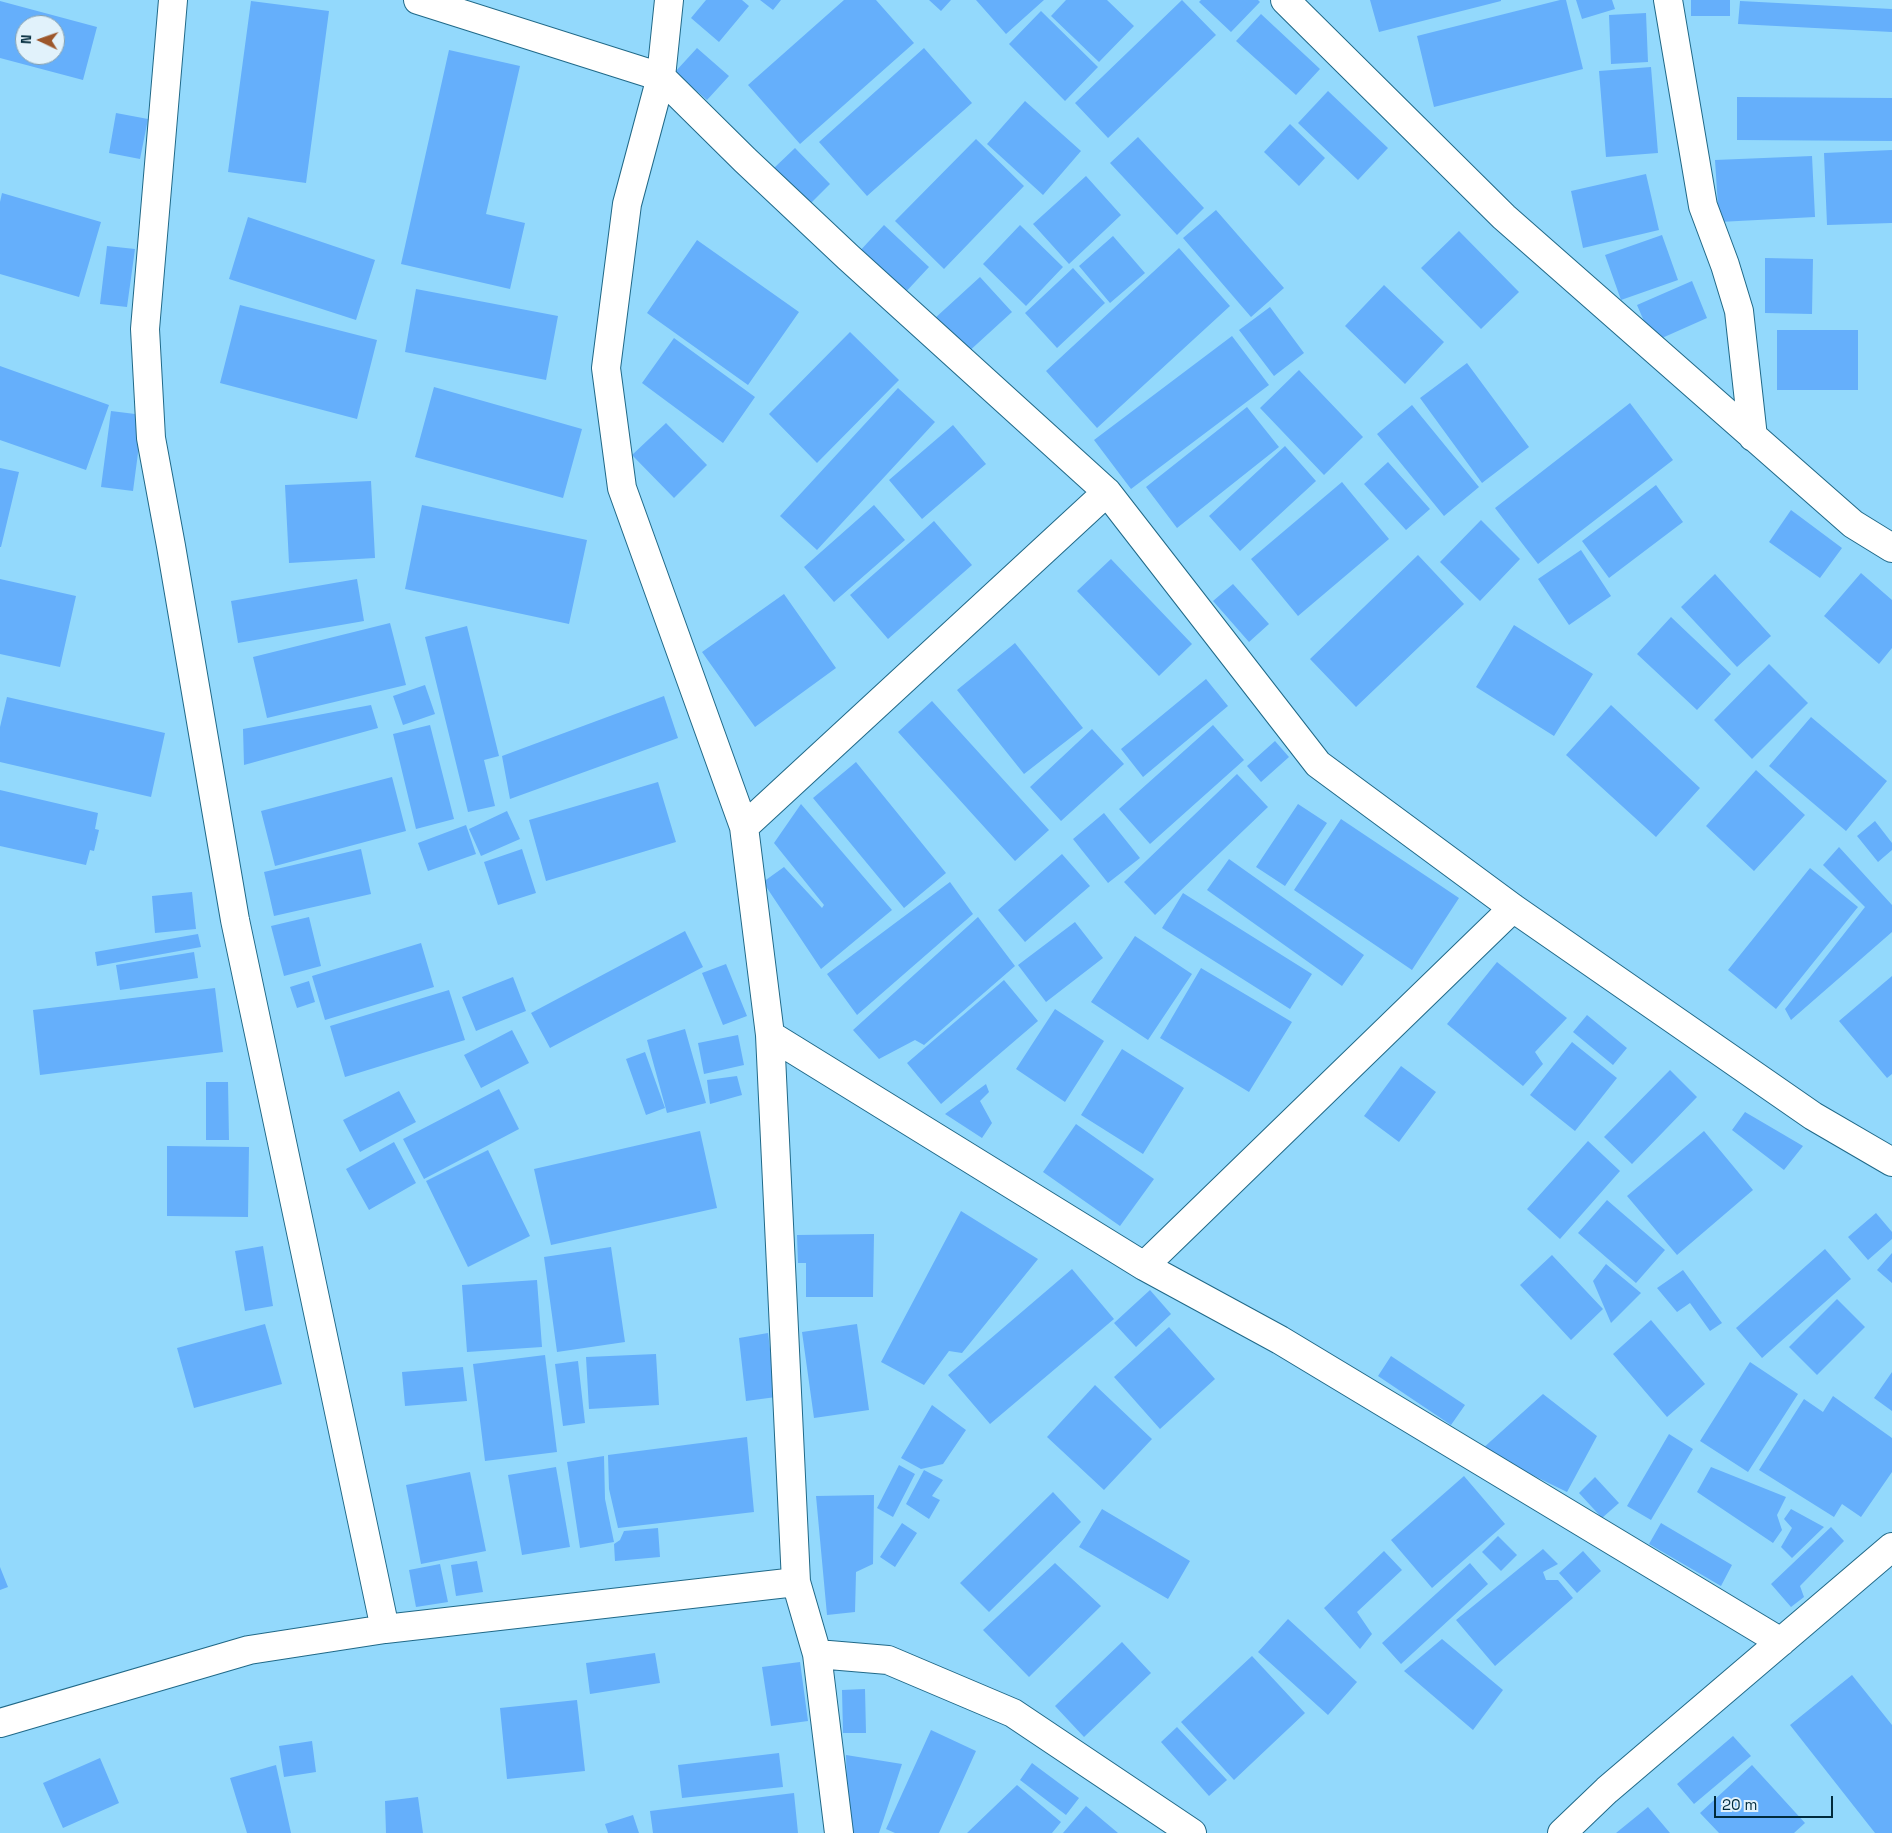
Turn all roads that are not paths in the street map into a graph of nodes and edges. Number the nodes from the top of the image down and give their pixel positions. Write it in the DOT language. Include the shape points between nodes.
graph roads {
  1 [pos="173,0"];
  2 [pos="418,0"];
  3 [pos="669,0"];
  4 [pos="1285,0"];
  5 [pos="1668,0"];
  6 [pos="661,77"];
  7 [pos="1754,437"];
  8 [pos="1107,492"];
  9 [pos="1892,548"];
  10 [pos="744,828"];
  11 [pos="1513,908"];
  12 [pos="770,1035"];
  13 [pos="1892,1162"];
  14 [pos="1144,1266"];
  15 [pos="1892,1547"];
  16 [pos="796,1582"];
  17 [pos="385,1629"];
  18 [pos="1781,1642"];
  19 [pos="817,1654"];
  20 [pos="0,1724"];
  21 [pos="839,1833"];
  22 [pos="1192,1833"];
  23 [pos="1562,1833"];
  1 -- 17 [label="street" via="145,329 150,438 235,920"];
  2 -- 6 [label="street"];
  3 -- 6 [label="street"];
  4 -- 7 [label="street" via="1504,217"];
  5 -- 7 [label="street" via="1702,206 1739,311"];
  6 -- 8 [label="street" via="848,257"];
  6 -- 10 [label="street" via="627,204 606,368 622,488"];
  7 -- 9 [label="street" via="1853,524"];
  8 -- 10 [label="street"];
  8 -- 11 [label="street" via="1318,764"];
  10 -- 12 [label="street"];
  11 -- 13 [label="street" via="1813,1116"];
  11 -- 14 [label="street"];
  12 -- 14 [label="street"];
  12 -- 16 [label="street"];
  14 -- 18 [label="street" via="1288,1346"];
  15 -- 18 [label="street"];
  16 -- 17 [label="street"];
  16 -- 19 [label="street"];
  17 -- 20 [label="street" via="249,1650"];
  18 -- 23 [label="street" via="1607,1790"];
  19 -- 21 [label="street"];
  19 -- 22 [label="street" via="888,1660 1013,1713"];
}
